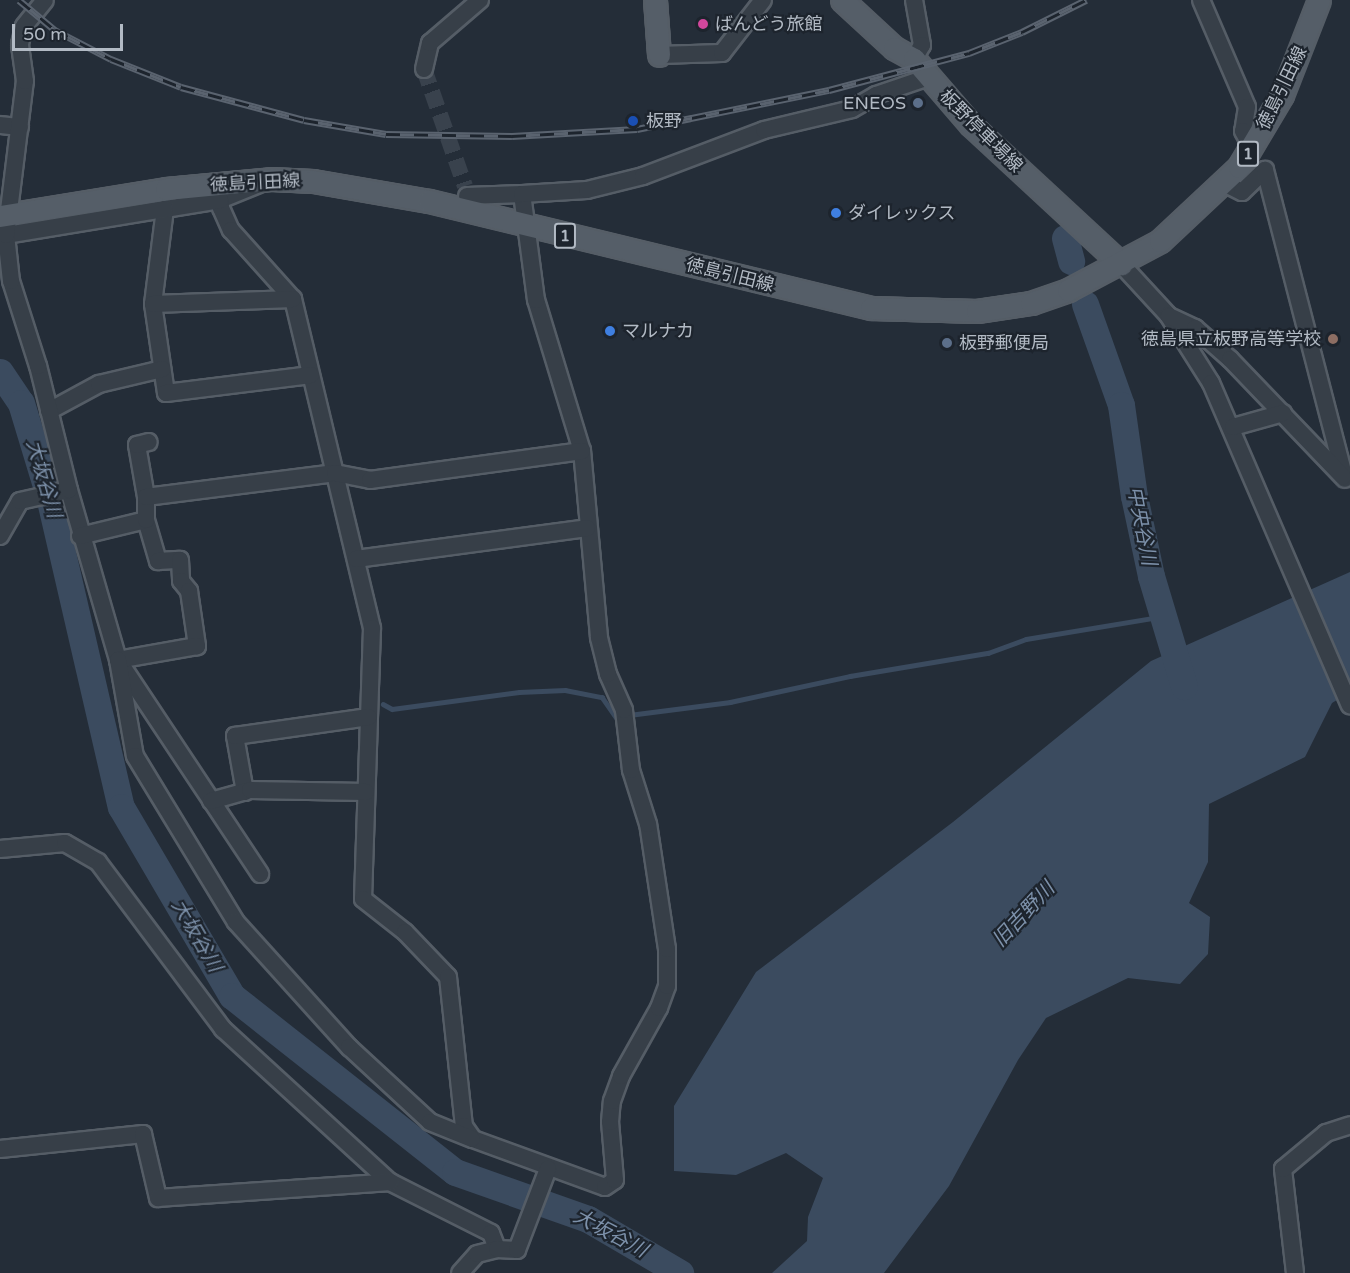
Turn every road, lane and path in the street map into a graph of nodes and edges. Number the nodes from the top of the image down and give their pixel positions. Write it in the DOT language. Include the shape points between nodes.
graph roads {
  1 [pos="45,0"];
  2 [pos="480,0"];
  3 [pos="655,0"];
  4 [pos="763,0"];
  5 [pos="842,0"];
  6 [pos="914,0"];
  7 [pos="1201,0"];
  8 [pos="1319,0"];
  9 [pos="659,55"];
  10 [pos="914,59"];
  11 [pos="424,69"];
  12 [pos="929,77"];
  13 [pos="0,125"];
  14 [pos="20,127"];
  15 [pos="1252,147"];
  16 [pos="271,179"];
  17 [pos="1224,183"];
  18 [pos="522,194"];
  19 [pos="220,200"];
  20 [pos="429,201"];
  21 [pos="165,209"];
  22 [pos="4,213"];
  23 [pos="528,227"];
  24 [pos="1121,264"];
  25 [pos="293,299"];
  26 [pos="153,304"];
  27 [pos="1168,315"];
  28 [pos="162,369"];
  29 [pos="311,375"];
  30 [pos="49,411"];
  31 [pos="1283,413"];
  32 [pos="1233,427"];
  33 [pos="149,442"];
  34 [pos="582,451"];
  35 [pos="335,473"];
  36 [pos="1347,482"];
  37 [pos="66,491"];
  38 [pos="146,497"];
  39 [pos="146,520"];
  40 [pos="587,528"];
  41 [pos="0,536"];
  42 [pos="81,536"];
  43 [pos="356,559"];
  44 [pos="118,660"];
  45 [pos="1350,705"];
  46 [pos="369,717"];
  47 [pos="245,792"];
  48 [pos="366,792"];
  49 [pos="211,801"];
  50 [pos="0,849"];
  51 [pos="260,874"];
  52 [pos="1350,1125"];
  53 [pos="473,1139"];
  54 [pos="0,1149"];
  55 [pos="546,1174"];
  56 [pos="390,1182"];
  57 [pos="497,1248"];
  58 [pos="460,1273"];
  59 [pos="1295,1273"];
  1 -- 14 [label="street" via="24,26 20,44 25,81"];
  2 -- 11 [label="street" via="430,43"];
  3 -- 9 [label="main road"];
  4 -- 9 [label="street" via="722,53"];
  5 -- 10 [label="main road, 板野停車場線" via="894,48"];
  6 -- 10 [label="street" via="922,45"];
  7 -- 15 [label="street" via="1247,107 1243,131"];
  8 -- 15 [label="main road, 徳島引田線 / 1" via="1282,95"];
  10 -- 12 [label="main road, 板野停車場線"];
  12 -- 18 [label="street" via="876,95 852,109 764,130 643,176 587,190"];
  12 -- 24 [label="main road, 板野停車場線" via="971,125"];
  13 -- 14 [label="street"];
  14 -- 22 [label="street"];
  15 -- 17 [label="main road, 徳島引田線 / 1"];
  16 -- 19 [label="street"];
  16 -- 20 [label="main road, 徳島引田線 / 1" via="313,181"];
  16 -- 22 [label="main road, 徳島引田線 / 1" via="166,189"];
  17 -- 24 [label="main road, 徳島引田線 / 1" via="1160,241"];
  17 -- 36 [label="street" via="1242,192 1265,170"];
  18 -- 20 [label="street" via="466,191"];
  18 -- 23 [label="street"];
  19 -- 21 [label="street"];
  19 -- 25 [label="street" via="231,230"];
  20 -- 23 [label="main road, 徳島引田線 / 1"];
  21 -- 22 [label="street"];
  21 -- 26 [label="street"];
  22 -- 30 [label="street" via="11,281"];
  23 -- 24 [label="main road, 徳島引田線 / 1" via="825,298 915,311 977,311 1030,303 1068,290"];
  23 -- 34 [label="street" via="536,300"];
  24 -- 27 [label="street"];
  25 -- 26 [label="street"];
  25 -- 29 [label="street"];
  26 -- 28 [label="street"];
  27 -- 31 [label="street" via="1195,328"];
  27 -- 32 [label="street"];
  28 -- 29 [label="street" via="166,393"];
  28 -- 30 [label="street" via="99,384"];
  29 -- 35 [label="street"];
  30 -- 37 [label="street"];
  31 -- 32 [label="street"];
  31 -- 36 [label="street"];
  32 -- 45 [label="street"];
  33 -- 38 [label="street" via="137,445"];
  34 -- 35 [label="street" via="370,480"];
  34 -- 40 [label="street"];
  35 -- 38 [label="street"];
  35 -- 43 [label="street"];
  37 -- 41 [label="street" via="20,501"];
  37 -- 42 [label="street"];
  38 -- 39 [label="street"];
  39 -- 42 [label="street"];
  39 -- 44 [label="street" via="158,561 180,560 197,646"];
  40 -- 43 [label="street"];
  40 -- 55 [label="street" via="599,637 624,715 631,770 648,825 667,949 667,986 612,1101 615,1180 605,1187"];
  42 -- 44 [label="street"];
  43 -- 46 [label="street" via="372,628"];
  44 -- 49 [label="street"];
  44 -- 53 [label="street" via="135,756 236,922 349,1047 430,1122"];
  46 -- 47 [label="street" via="236,736"];
  46 -- 48 [label="street"];
  47 -- 48 [label="street"];
  47 -- 49 [label="street"];
  48 -- 53 [label="street" via="363,898 405,932 448,977 464,1126"];
  49 -- 51 [label="street"];
  50 -- 56 [label="street" via="65,843 98,862 223,1029"];
  52 -- 59 [label="street" via="1326,1134 1282,1169"];
  53 -- 55 [label="street"];
  54 -- 56 [label="street" via="143,1134 158,1198"];
  55 -- 57 [label="street" via="518,1251"];
  56 -- 57 [label="street" via="491,1233"];
  57 -- 58 [label="street" via="477,1254"];
}
